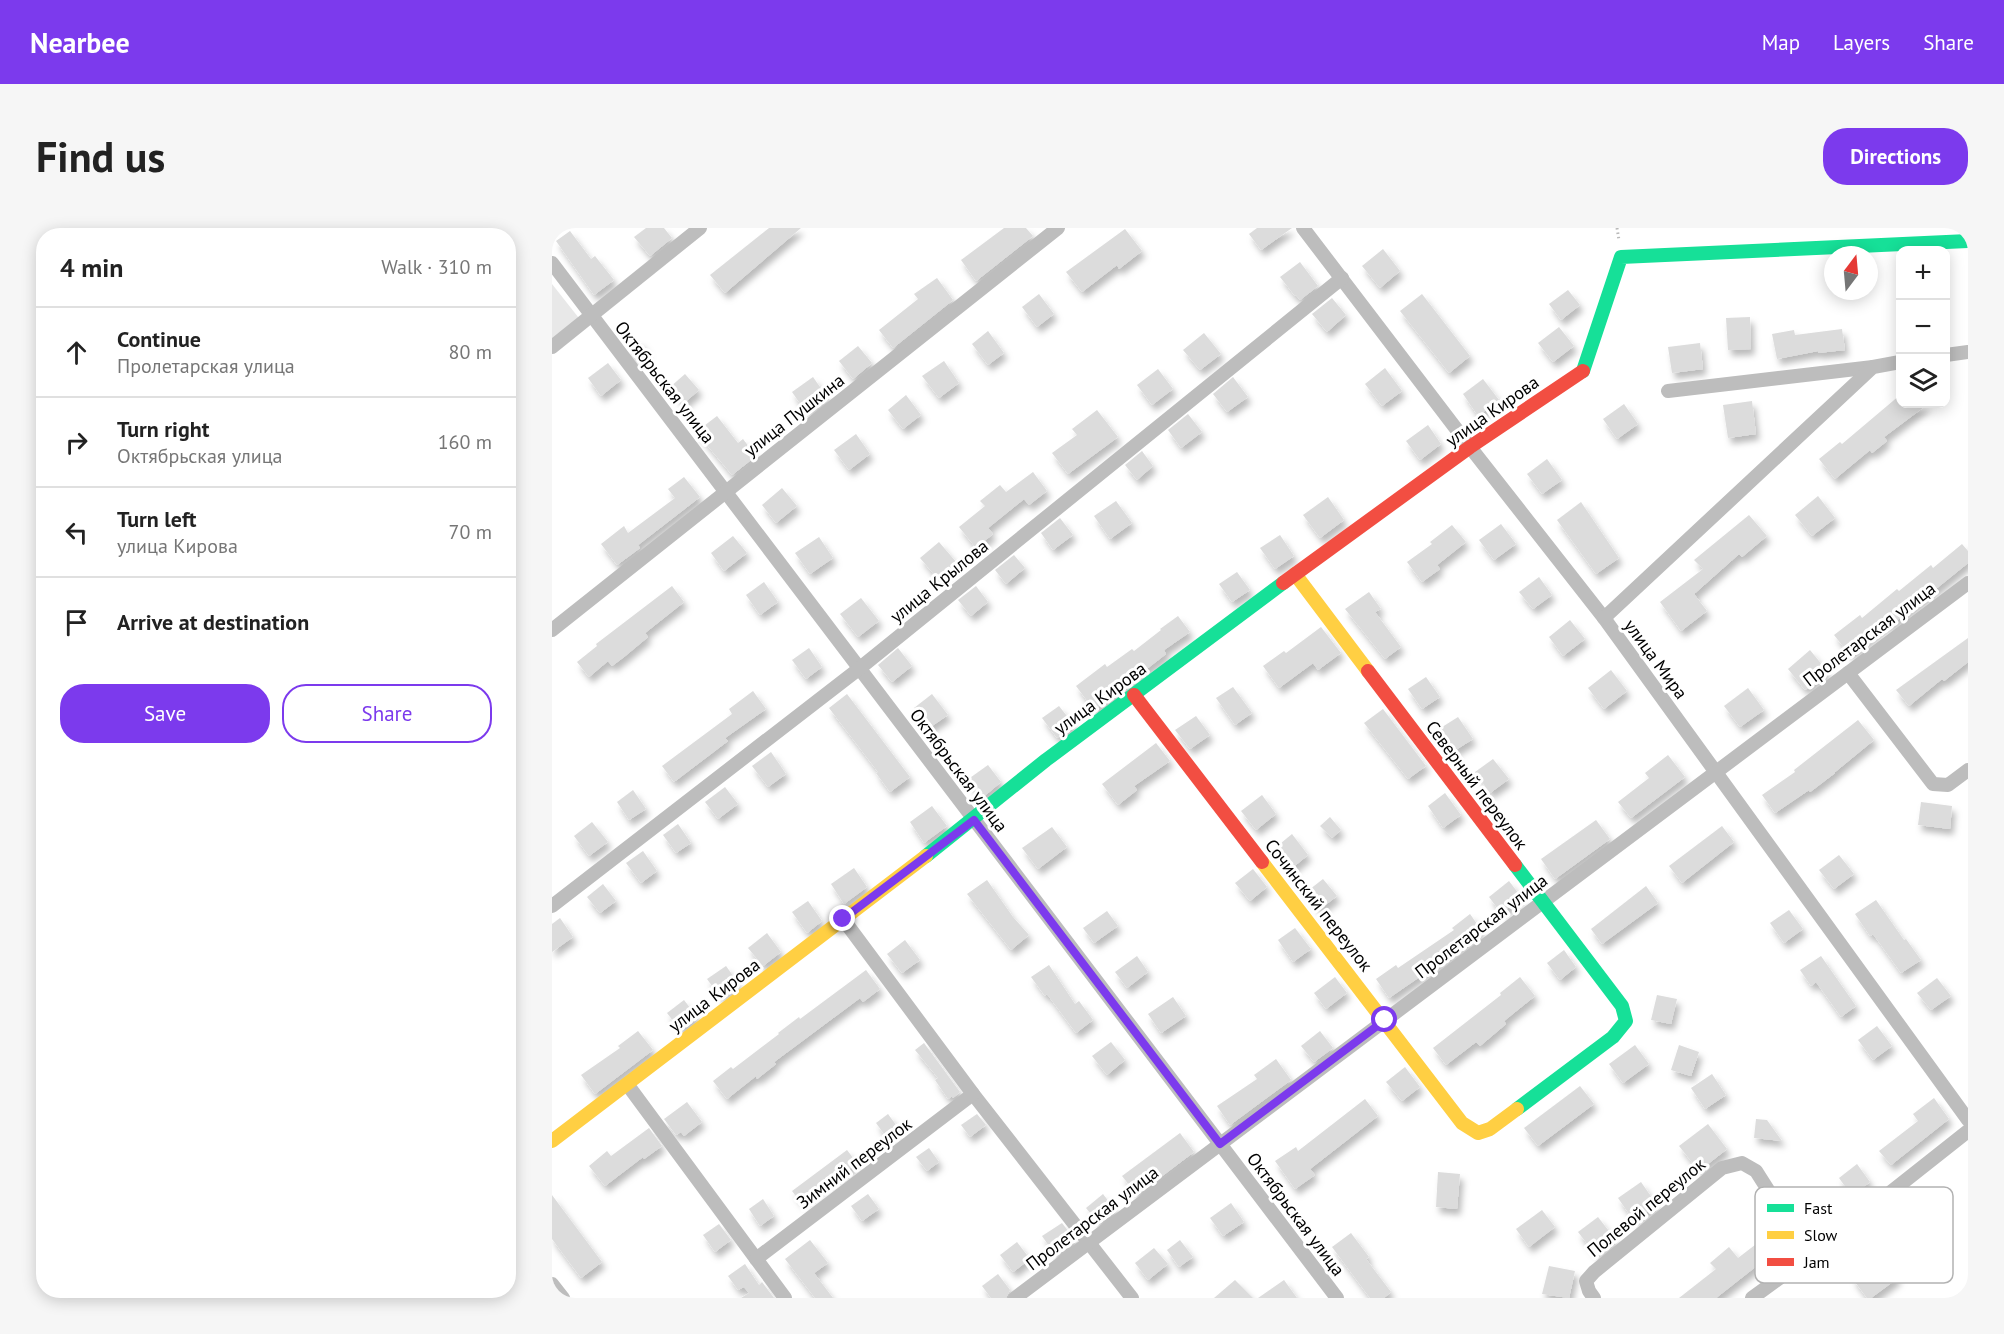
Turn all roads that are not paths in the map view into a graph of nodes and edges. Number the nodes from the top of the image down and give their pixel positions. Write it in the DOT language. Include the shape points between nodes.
graph roads {
  1 [pos="700,228"];
  2 [pos="1058,228"];
  3 [pos="1303,228"];
  4 [pos="1968,241"];
  5 [pos="552,263"];
  6 [pos="1342,278"];
  7 [pos="591,316"];
  8 [pos="552,347"];
  9 [pos="1968,352"];
  10 [pos="1950,354"];
  11 [pos="1896,363"];
  12 [pos="1874,367"];
  13 [pos="1668,391"];
  14 [pos="1470,447"];
  15 [pos="726,491"];
  16 [pos="1295,574"];
  17 [pos="1968,583"];
  18 [pos="1604,618"];
  19 [pos="552,630"];
  20 [pos="860,668"];
  21 [pos="1848,673"];
  22 [pos="1134,695"];
  23 [pos="1968,770"];
  24 [pos="1717,771"];
  25 [pos="974,820"];
  26 [pos="1543,902"];
  27 [pos="552,906"];
  28 [pos="843,919"];
  29 [pos="1385,1020"];
  30 [pos="627,1084"];
  31 [pos="973,1094"];
  32 [pos="1968,1120"];
  33 [pos="1968,1131"];
  34 [pos="1478,1133"];
  35 [pos="552,1141"];
  36 [pos="1220,1144"];
  37 [pos="1766,1187"];
  38 [pos="1897,1187"];
  39 [pos="1088,1243"];
  40 [pos="756,1259"];
  41 [pos="1773,1283"];
  42 [pos="552,1284"];
  43 [pos="563,1298"];
  44 [pos="785,1298"];
  45 [pos="1015,1298"];
  46 [pos="1132,1298"];
  47 [pos="1337,1298"];
  48 [pos="1594,1298"];
  49 [pos="1752,1298"];
  1 -- 7 [label="street"];
  2 -- 15 [label="street, улица Пушкина"];
  3 -- 6 [label="street, улица Мира"];
  4 -- 14 [label="street, улица Кирова" via="1621,257 1584,370"];
  5 -- 7 [label="street, Октябрьская улица"];
  6 -- 14 [label="street, улица Мира"];
  6 -- 20 [label="street, улица Крылова"];
  7 -- 8 [label="street"];
  7 -- 15 [label="street, Октябрьская улица"];
  9 -- 10 [label="street"];
  11 -- 12 [label="street"];
  12 -- 13 [label="street"];
  12 -- 18 [label="street"];
  14 -- 16 [label="street, улица Кирова"];
  14 -- 18 [label="street, улица Мира"];
  15 -- 19 [label="street, улица Пушкина"];
  15 -- 20 [label="street, Октябрьская улица"];
  16 -- 22 [label="street, улица Кирова"];
  16 -- 26 [label="street, Северный переулок"];
  17 -- 21 [label="street, Пролетарская улица"];
  18 -- 24 [label="street, улица Мира"];
  20 -- 25 [label="street, Октябрьская улица"];
  20 -- 27 [label="street, улица Крылова"];
  21 -- 23 [label="street" via="1933,784 1948,785"];
  21 -- 24 [label="street, Пролетарская улица"];
  22 -- 25 [label="street, улица Кирова"];
  22 -- 29 [label="street, Сочинский переулок"];
  24 -- 26 [label="street, Пролетарская улица"];
  24 -- 32 [label="street, улица Мира"];
  25 -- 28 [label="street, улица Кирова"];
  25 -- 36 [label="street, Октябрьская улица"];
  26 -- 29 [label="street, Пролетарская улица"];
  26 -- 34 [label="street, Северный переулок" via="1622,1006 1626,1021 1613,1036 1490,1129"];
  28 -- 30 [label="street, улица Кирова"];
  28 -- 31 [label="street"];
  29 -- 34 [label="street, Сочинский переулок" via="1462,1123"];
  29 -- 36 [label="street, Пролетарская улица"];
  30 -- 35 [label="street, улица Кирова"];
  30 -- 40 [label="street"];
  31 -- 39 [label="street"];
  31 -- 40 [label="street, Зимний переулок"];
  33 -- 38 [label="street"];
  36 -- 39 [label="street, Пролетарская улица"];
  36 -- 47 [label="street, Октябрьская улица"];
  37 -- 48 [label="street, Полевой переулок" via="1756,1171 1742,1162 1722,1168 1594,1272 1586,1281"];
  39 -- 45 [label="street, Пролетарская улица"];
  39 -- 46 [label="street"];
  40 -- 44 [label="street"];
  41 -- 49 [label="street"];
  42 -- 43 [label="street"];
}
